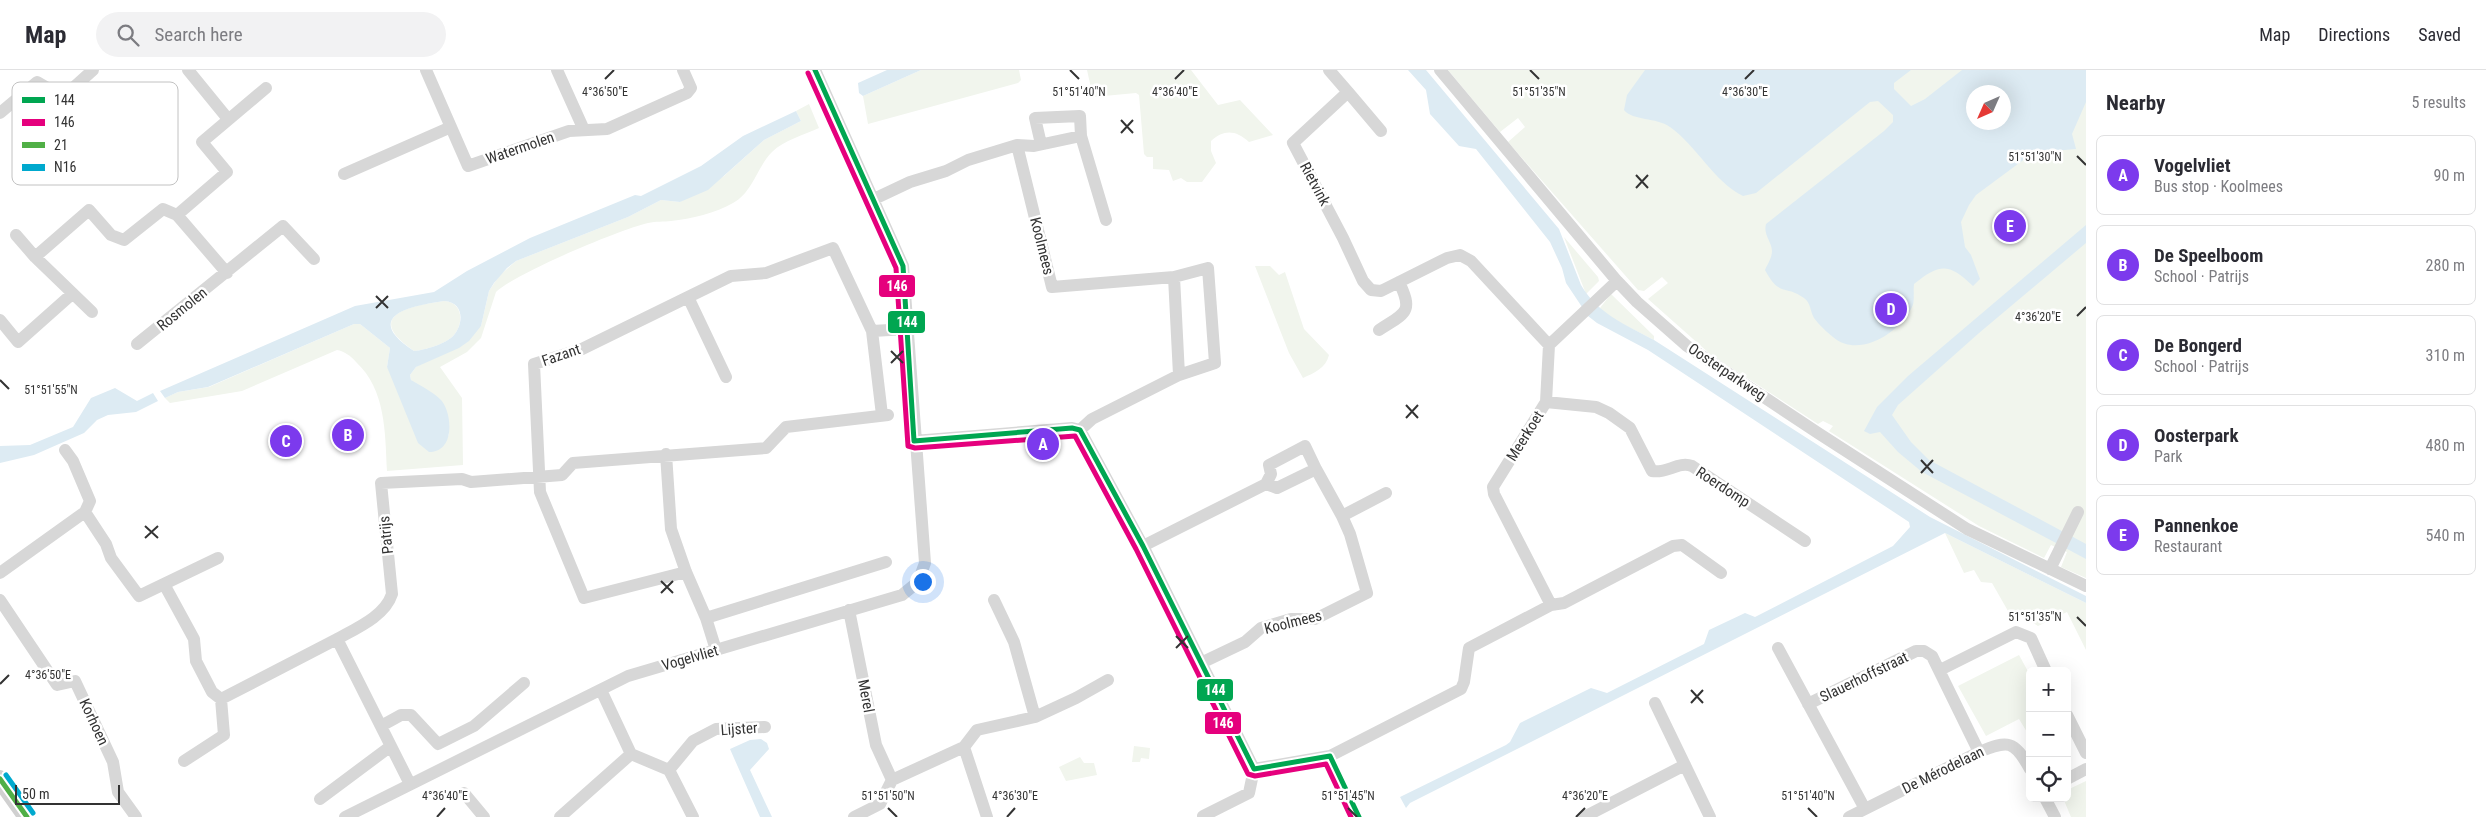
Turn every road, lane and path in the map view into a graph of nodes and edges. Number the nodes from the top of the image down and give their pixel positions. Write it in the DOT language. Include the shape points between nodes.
graph roads {
  1 [pos="93,70"];
  2 [pos="188,70"];
  3 [pos="426,70"];
  4 [pos="557,70"];
  5 [pos="683,70"];
  6 [pos="815,70"];
  7 [pos="1329,70"];
  8 [pos="1440,70"];
  9 [pos="80,82"];
  10 [pos="266,88"];
  11 [pos="1348,92"];
  12 [pos="12,103"];
  13 [pos="0,113"];
  14 [pos="228,119"];
  15 [pos="451,127"];
  16 [pos="584,130"];
  17 [pos="1381,131"];
  18 [pos="1081,136"];
  19 [pos="1041,144"];
  20 [pos="1016,145"];
  21 [pos="344,174"];
  22 [pos="874,199"];
  23 [pos="177,215"];
  24 [pos="1106,220"];
  25 [pos="16,235"];
  26 [pos="35,257"];
  27 [pos="314,259"];
  28 [pos="226,273"];
  29 [pos="1174,277"];
  30 [pos="1617,281"];
  31 [pos="1399,282"];
  32 [pos="72,294"];
  33 [pos="688,297"];
  34 [pos="92,312"];
  35 [pos="0,320"];
  36 [pos="908,329"];
  37 [pos="1379,330"];
  38 [pos="872,331"];
  39 [pos="137,344"];
  40 [pos="1549,345"];
  41 [pos="1179,375"];
  42 [pos="726,377"];
  43 [pos="1546,402"];
  44 [pos="1080,430"];
  45 [pos="914,440"];
  46 [pos="65,450"];
  47 [pos="666,454"];
  48 [pos="1316,469"];
  49 [pos="540,476"];
  50 [pos="462,479"];
  51 [pos="1266,484"];
  52 [pos="1386,493"];
  53 [pos="85,512"];
  54 [pos="2078,512"];
  55 [pos="1342,516"];
  56 [pos="1805,541"];
  57 [pos="1143,546"];
  58 [pos="218,558"];
  59 [pos="886,562"];
  60 [pos="2050,569"];
  61 [pos="686,572"];
  62 [pos="0,573"];
  63 [pos="1721,573"];
  64 [pos="164,584"];
  65 [pos="2086,586"];
  66 [pos="0,600"];
  67 [pos="994,600"];
  68 [pos="1551,605"];
  69 [pos="849,610"];
  70 [pos="706,618"];
  71 [pos="337,639"];
  72 [pos="1778,648"];
  73 [pos="716,650"];
  74 [pos="1201,663"];
  75 [pos="2044,667"];
  76 [pos="1940,670"];
  77 [pos="1108,680"];
  78 [pos="524,683"];
  79 [pos="601,690"];
  80 [pos="221,699"];
  81 [pos="1655,703"];
  82 [pos="1808,704"];
  83 [pos="1035,717"];
  84 [pos="2071,723"];
  85 [pos="381,726"];
  86 [pos="765,727"];
  87 [pos="391,746"];
  88 [pos="964,747"];
  89 [pos="1979,752"];
  90 [pos="631,754"];
  91 [pos="2086,754"];
  92 [pos="184,762"];
  93 [pos="2026,762"];
  94 [pos="1685,765"];
  95 [pos="1254,769"];
  96 [pos="2086,769"];
  97 [pos="669,770"];
  98 [pos="2071,776"];
  99 [pos="0,779"];
  100 [pos="892,780"];
  101 [pos="410,784"];
  102 [pos="464,793"];
  103 [pos="320,800"];
  104 [pos="2047,802"];
  105 [pos="1865,809"];
  106 [pos="1203,816"];
  107 [pos="27,817"];
  108 [pos="136,817"];
  109 [pos="346,817"];
  110 [pos="484,817"];
  111 [pos="560,817"];
  112 [pos="693,817"];
  113 [pos="854,817"];
  114 [pos="987,817"];
  115 [pos="1584,817"];
  116 [pos="1710,817"];
  117 [pos="1848,817"];
  118 [pos="2055,817"];
  1 -- 9 [label="street"];
  2 -- 14 [label="street"];
  3 -- 15 [label="street, Watermolen"];
  4 -- 16 [label="street"];
  5 -- 16 [label="street, Watermolen" via="691,88 687,93 607,129"];
  6 -- 22 [label="street, Vogelvliet"];
  7 -- 11 [label="street"];
  8 -- 30 [label="street, Oosterparkweg"];
  10 -- 14 [label="street"];
  11 -- 17 [label="street"];
  11 -- 31 [label="street, Rietvink" via="1293,144 1364,281 1371,290 1381,291"];
  12 -- 13 [label="street"];
  14 -- 23 [label="street" via="202,142 227,172"];
  15 -- 16 [label="street, Watermolen" via="468,166 569,131"];
  15 -- 21 [label="street"];
  18 -- 19 [label="street"];
  18 -- 19 [label="street" via="1080,116 1035,118"];
  18 -- 24 [label="street"];
  19 -- 20 [label="street"];
  20 -- 22 [label="street" via="910,182"];
  20 -- 29 [label="street, Koolmees" via="1052,287"];
  22 -- 36 [label="street, Vogelvliet" via="903,266"];
  23 -- 26 [label="street" via="163,209 124,240 111,235 89,210"];
  23 -- 28 [label="street"];
  25 -- 26 [label="street"];
  26 -- 32 [label="street"];
  27 -- 28 [label="street, Rosmolen" via="283,226"];
  28 -- 39 [label="street, Rosmolen"];
  29 -- 41 [label="street"];
  29 -- 41 [label="street, Koolmees" via="1208,268 1215,363"];
  30 -- 40 [label="street"];
  30 -- 60 [label="street, Oosterparkweg" via="1659,322 1710,362 1966,528"];
  31 -- 37 [label="street" via="1407,308 1402,316"];
  31 -- 40 [label="street, Rietvink" via="1446,258 1460,255 1471,261"];
  32 -- 34 [label="street"];
  32 -- 35 [label="street" via="18,342"];
  33 -- 38 [label="street, Fazant" via="731,276 766,273 833,248"];
  33 -- 42 [label="street"];
  33 -- 49 [label="street, Fazant" via="582,349 534,364"];
  36 -- 38 [label="street"];
  36 -- 45 [label="street, Vogelvliet"];
  38 -- 47 [label="street, Fazant" via="885,415 786,427 766,448"];
  40 -- 43 [label="street, Meerkoet"];
  41 -- 44 [label="street, Koolmees" via="1092,419"];
  43 -- 56 [label="street, Roerdomp" via="1596,406 1630,428 1652,471 1660,472 1685,464 1692,466"];
  43 -- 68 [label="street, Meerkoet" via="1493,487"];
  44 -- 45 [label="street"];
  44 -- 57 [label="street"];
  45 -- 69 [label="street, Vogelvliet" via="925,563 918,582 902,595"];
  46 -- 53 [label="street" via="90,501"];
  47 -- 49 [label="street, Fazant" via="573,464 562,475"];
  47 -- 61 [label="street" via="671,530"];
  48 -- 51 [label="street" via="1277,488"];
  48 -- 51 [label="street, Koolmees" via="1305,446 1269,465 1271,474"];
  48 -- 55 [label="street, Koolmees"];
  49 -- 50 [label="street, Fazant" via="471,482"];
  49 -- 61 [label="street, Fazant" via="540,492 584,598"];
  50 -- 71 [label="street, Patrijs" via="381,483 392,594 382,612"];
  51 -- 57 [label="street"];
  52 -- 55 [label="street"];
  53 -- 62 [label="street"];
  53 -- 64 [label="street" via="106,544 111,558 139,596"];
  54 -- 60 [label="street"];
  55 -- 74 [label="street, Koolmees" via="1367,593 1315,619 1291,619 1261,628 1245,642"];
  57 -- 74 [label="street"];
  58 -- 64 [label="street"];
  59 -- 70 [label="street"];
  60 -- 65 [label="street, Oosterparkweg"];
  61 -- 70 [label="street"];
  63 -- 68 [label="street" via="1682,545 1673,546 1564,603"];
  64 -- 80 [label="street" via="194,639 196,661 212,692"];
  66 -- 108 [label="street, Korhoen" via="57,685 75,681 113,762 118,792"];
  67 -- 83 [label="street" via="1014,642"];
  68 -- 95 [label="street" via="1469,648 1461,689 1330,756"];
  69 -- 73 [label="street, Vogelvliet"];
  69 -- 100 [label="street, Merel" via="876,745"];
  70 -- 73 [label="street"];
  71 -- 80 [label="street, Patrijs"];
  71 -- 85 [label="street"];
  72 -- 82 [label="street, Slauerhoffstraat"];
  73 -- 79 [label="street, Vogelvliet" via="628,676"];
  74 -- 95 [label="street"];
  75 -- 76 [label="street" via="2031,638 2016,632"];
  76 -- 82 [label="street, Slauerhoffstraat" via="1932,656 1916,651"];
  76 -- 89 [label="street, Slauerhoffstraat"];
  77 -- 83 [label="street"];
  78 -- 85 [label="street" via="474,726 438,744 411,715 401,715"];
  79 -- 90 [label="street"];
  79 -- 101 [label="street, Vogelvliet"];
  80 -- 92 [label="street" via="224,735"];
  81 -- 94 [label="street"];
  82 -- 105 [label="street, Slauerhoffstraat"];
  83 -- 88 [label="street" via="976,730"];
  84 -- 91 [label="street"];
  85 -- 87 [label="street"];
  86 -- 97 [label="street, Lijster" via="716,729 693,741"];
  87 -- 101 [label="street"];
  87 -- 103 [label="street"];
  88 -- 100 [label="street"];
  88 -- 114 [label="street"];
  89 -- 93 [label="street, De Mérodelaan" via="2000,743 2012,744"];
  89 -- 105 [label="street, De Mérodelaan"];
  90 -- 97 [label="street"];
  90 -- 111 [label="street"];
  94 -- 115 [label="street"];
  94 -- 116 [label="street"];
  95 -- 106 [label="street" via="1249,793"];
  96 -- 98 [label="street"];
  97 -- 112 [label="street"];
  99 -- 107 [label="street"];
  100 -- 113 [label="street" via="880,804"];
  101 -- 109 [label="street, Vogelvliet"];
  102 -- 110 [label="street"];
  104 -- 118 [label="street"];
  105 -- 117 [label="street, De Mérodelaan"];
}
